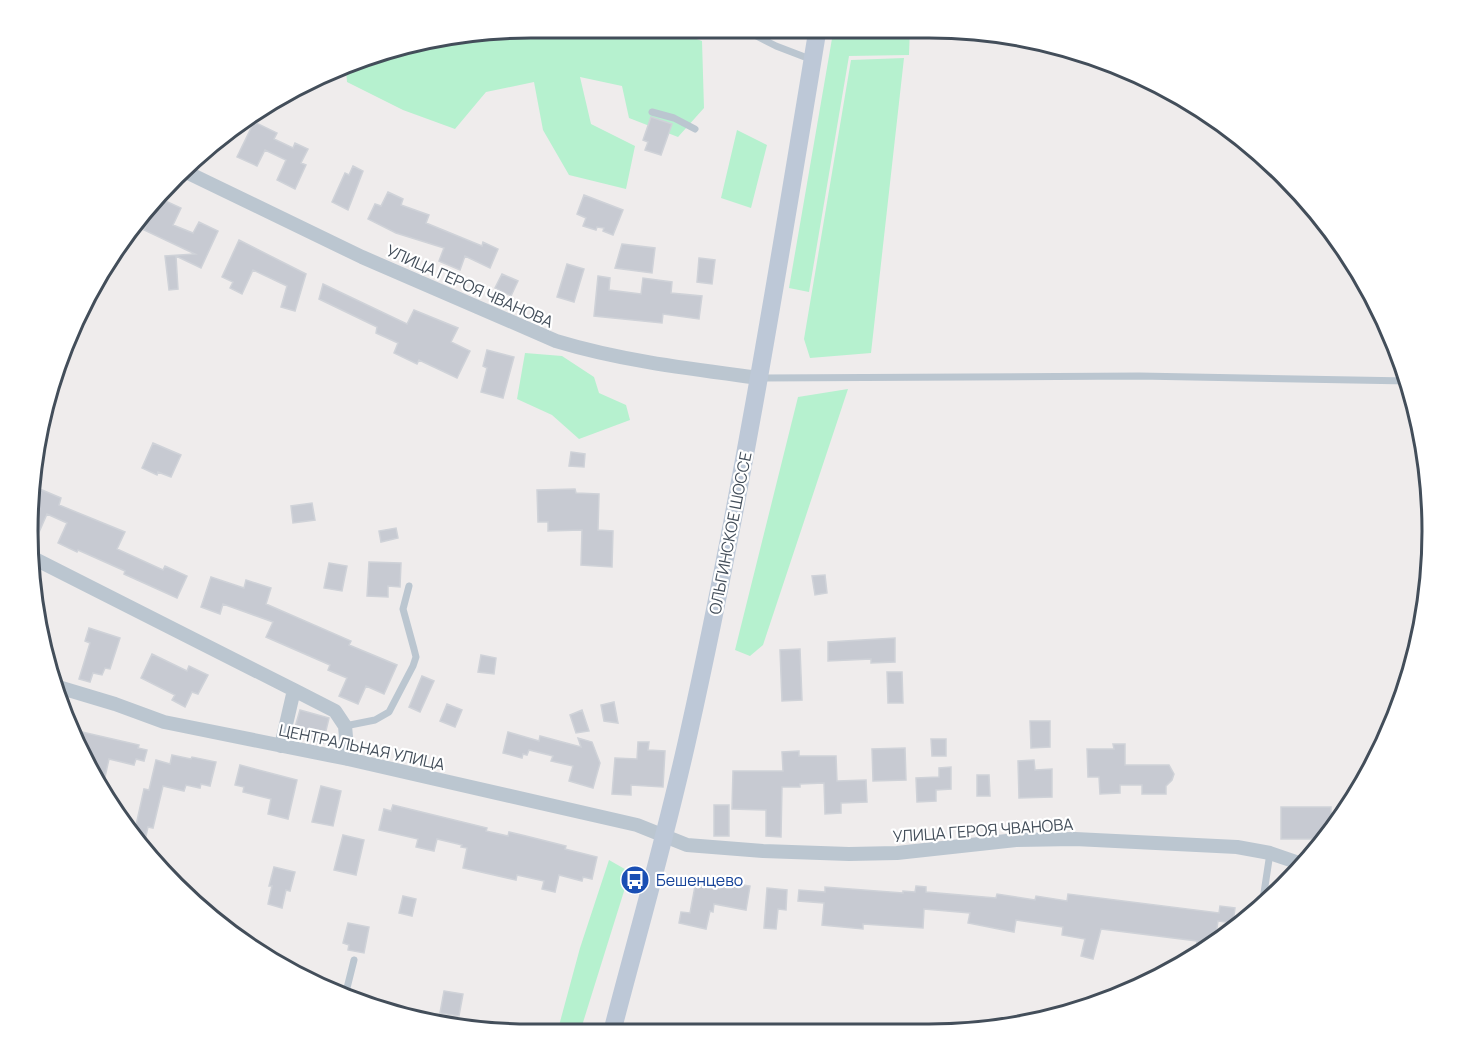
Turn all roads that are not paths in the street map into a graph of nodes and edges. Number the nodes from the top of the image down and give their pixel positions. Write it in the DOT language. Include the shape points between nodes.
graph roads {
  1 [pos="760,38"];
  2 [pos="816,38"];
  3 [pos="813,59"];
  4 [pos="652,112"];
  5 [pos="695,129"];
  6 [pos="190,174"];
  7 [pos="759,378"];
  8 [pos="1399,381"];
  9 [pos="39,561"];
  10 [pos="409,586"];
  11 [pos="64,689"];
  12 [pos="294,690"];
  13 [pos="345,726"];
  14 [pos="281,746"];
  15 [pos="348,759"];
  16 [pos="663,836"];
  17 [pos="1270,853"];
  18 [pos="1295,861"];
  19 [pos="1264,892"];
  20 [pos="354,960"];
  21 [pos="347,988"];
  22 [pos="614,1024"];
  1 -- 3 [label="lane"];
  2 -- 3 [label="main road, ОЛЬГИНСКОЕ ШОССЕ"];
  3 -- 7 [label="main road, ОЛЬГИНСКОЕ ШОССЕ"];
  4 -- 5 [label="lane"];
  6 -- 7 [label="street, УЛИЦА ГЕРОЯ ЧВАНОВА" via="362,257 556,342 587,351"];
  7 -- 8 [label="lane" via="1139,376"];
  7 -- 16 [label="main road, ОЛЬГИНСКОЕ ШОССЕ" via="707,650"];
  9 -- 12 [label="street"];
  10 -- 13 [label="lane" via="403,609 416,657 413,666 389,712 375,720"];
  11 -- 14 [label="street, ЦЕНТРАЛЬНАЯ УЛИЦА" via="164,722"];
  12 -- 13 [label="street" via="335,711"];
  12 -- 14 [label="street"];
  13 -- 15 [label="street"];
  14 -- 15 [label="street, ЦЕНТРАЛЬНАЯ УЛИЦА"];
  15 -- 16 [label="street, ЦЕНТРАЛЬНАЯ УЛИЦА" via="637,825"];
  16 -- 17 [label="street, УЛИЦА ГЕРОЯ ЧВАНОВА" via="687,845 838,854 1075,839 1236,847"];
  16 -- 22 [label="main road, ОЛЬГИНСКОЕ ШОССЕ"];
  17 -- 18 [label="street, УЛИЦА ГЕРОЯ ЧВАНОВА"];
  17 -- 19 [label="lane"];
  20 -- 21 [label="lane"];
}
